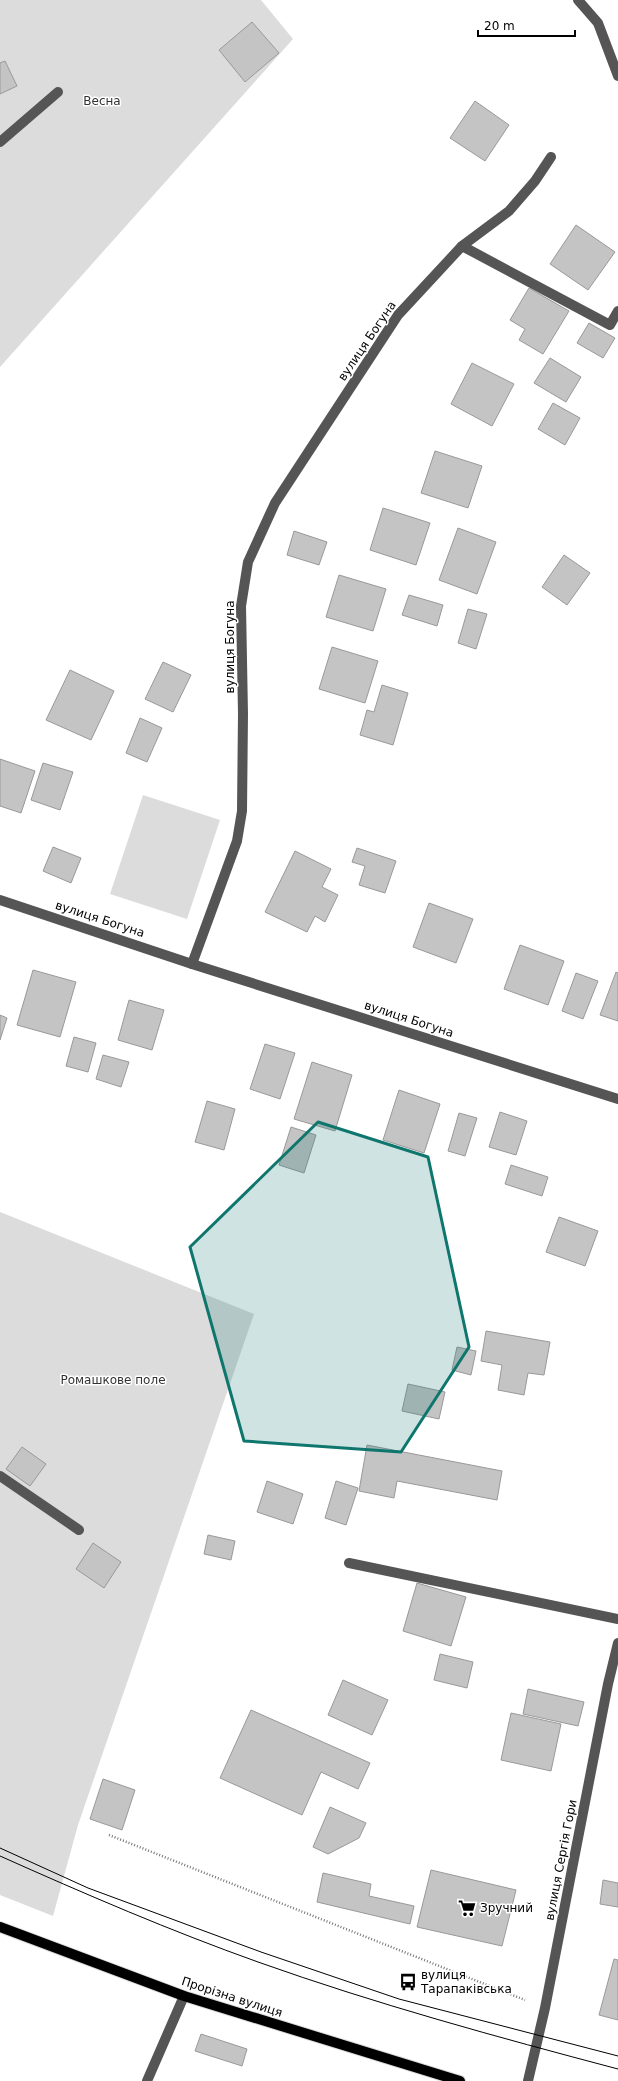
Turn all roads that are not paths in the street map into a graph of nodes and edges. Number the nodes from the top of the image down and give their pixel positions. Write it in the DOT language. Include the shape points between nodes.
graph roads {
  1 [pos="578,0"];
  2 [pos="618,76"];
  3 [pos="58,92"];
  4 [pos="0,142"];
  5 [pos="551,157"];
  6 [pos="462,246"];
  7 [pos="618,311"];
  8 [pos="0,900"];
  9 [pos="192,964"];
  10 [pos="618,1099"];
  11 [pos="0,1476"];
  12 [pos="79,1530"];
  13 [pos="348,1563"];
  14 [pos="618,1619"];
  15 [pos="618,1644"];
  16 [pos="613,1684"];
  17 [pos="0,1927"];
  18 [pos="184,1996"];
  19 [pos="147,2081"];
  20 [pos="460,2081"];
  21 [pos="528,2081"];
  1 -- 2 [label="street" via="598,22"];
  3 -- 4 [label="street"];
  5 -- 6 [label="street, вулиця Богуна" via="535,181 509,211"];
  6 -- 7 [label="street" via="610,325"];
  6 -- 9 [label="street, вулиця Богуна" via="398,315 275,503 248,562 241,606 242,811 237,841"];
  8 -- 9 [label="street, вулиця Богуна"];
  9 -- 10 [label="street, вулиця Богуна"];
  11 -- 12 [label="street"];
  13 -- 14 [label="street"];
  15 -- 16 [label="street, вулиця Сергія Гори"];
  16 -- 21 [label="street, вулиця Сергія Гори"];
  17 -- 18 [label="main road, Прорізна вулиця"];
  18 -- 19 [label="street"];
  18 -- 20 [label="main road, Прорізна вулиця"];
}
